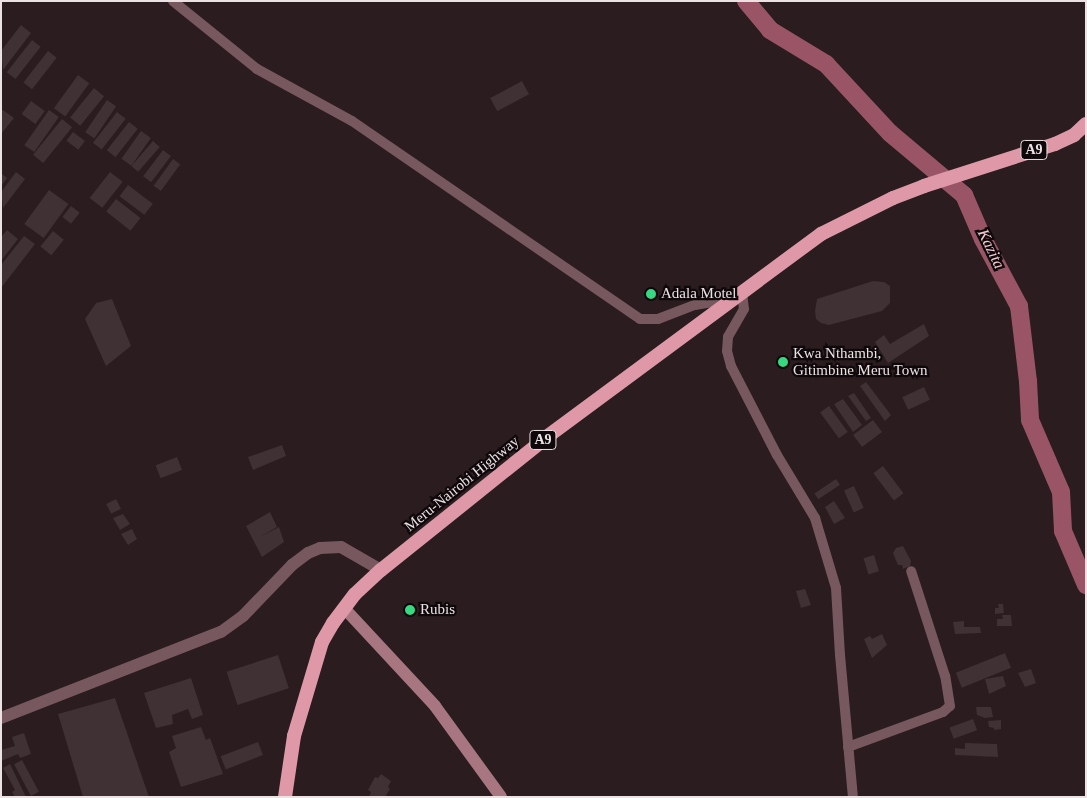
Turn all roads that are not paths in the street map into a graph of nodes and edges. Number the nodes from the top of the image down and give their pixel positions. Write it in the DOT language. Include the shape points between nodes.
graph roads {
  1 [pos="172,1"];
  2 [pos="1086,124"];
  3 [pos="738,294"];
  4 [pos="381,570"];
  5 [pos="911,571"];
  6 [pos="345,609"];
  7 [pos="1,718"];
  8 [pos="848,747"];
  9 [pos="285,797"];
  10 [pos="501,797"];
  11 [pos="853,797"];
  1 -- 3 [label="street" via="257,69 352,121 640,318 658,319 694,305"];
  2 -- 3 [label="highway, Meru-Nairobi Highway / A9" via="1074,135 1055,144 978,167 878,205 821,234"];
  3 -- 4 [label="highway, Meru-Nairobi Highway / A9" via="494,478"];
  3 -- 8 [label="street" via="744,309 728,337 727,351 735,374 777,455 809,506 824,543 839,599"];
  4 -- 6 [label="highway, Meru-Nairobi Highway / A9" via="355,594"];
  4 -- 7 [label="street" via="341,547 320,548 292,565 243,616 221,632"];
  5 -- 8 [label="street" via="945,676 950,706 944,712"];
  6 -- 9 [label="highway, Meru-Nairobi Highway / A9" via="333,623 319,652 294,736"];
  6 -- 10 [label="main road" via="436,706"];
  8 -- 11 [label="street"];
}
